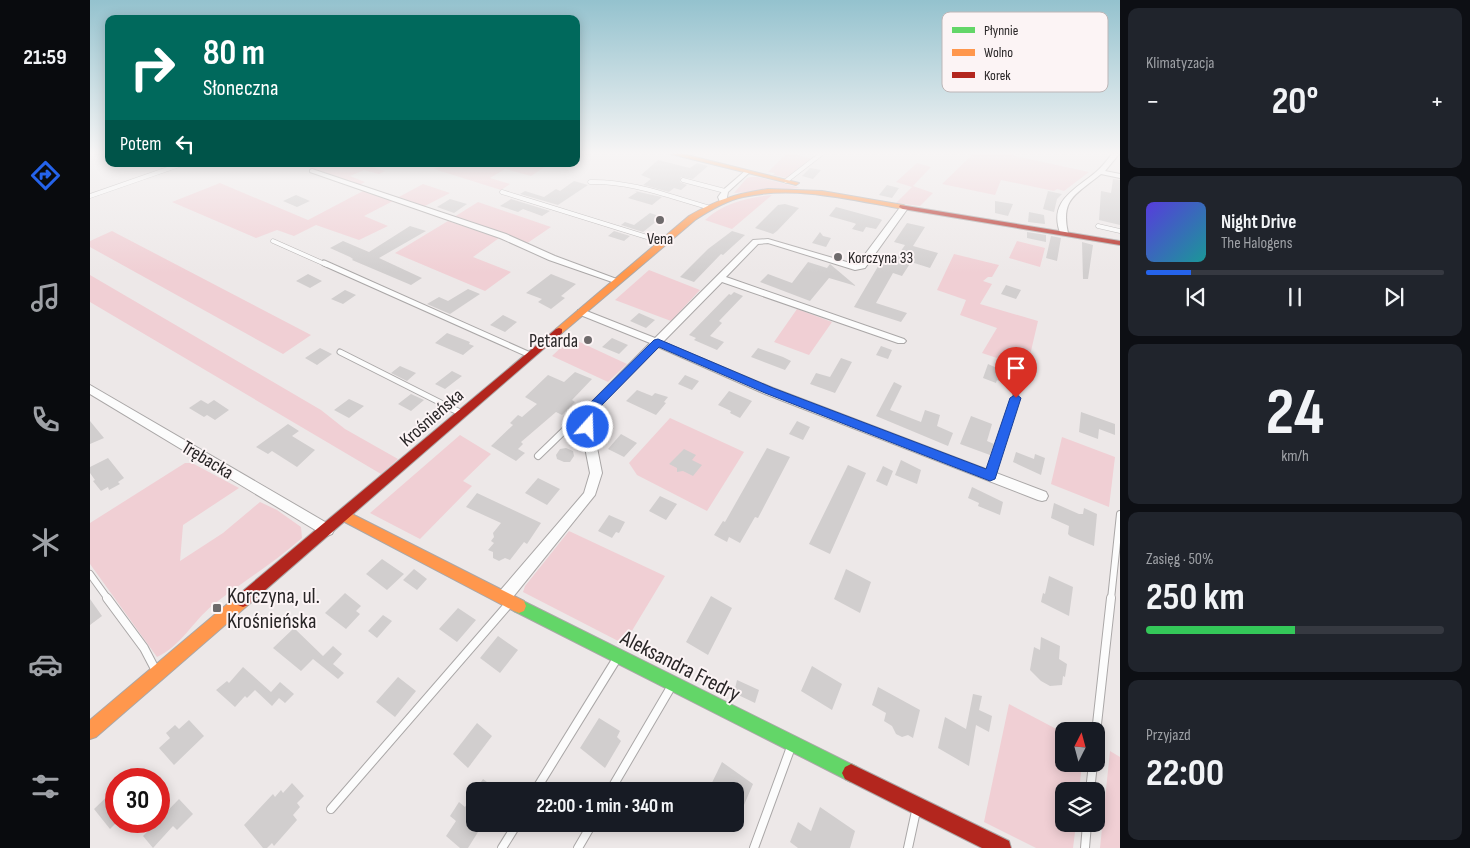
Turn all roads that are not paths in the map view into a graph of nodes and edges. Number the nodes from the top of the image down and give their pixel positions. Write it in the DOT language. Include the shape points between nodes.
graph roads {
  1 [pos="380,194"];
  2 [pos="507,194"];
  3 [pos="660,194"];
  4 [pos="720,194"];
  5 [pos="746,194"];
  6 [pos="829,194"];
  7 [pos="1072,194"];
  8 [pos="724,195"];
  9 [pos="707,207"];
  10 [pos="904,208"];
  11 [pos="1098,226"];
  12 [pos="1120,231"];
  13 [pos="1064,233"];
  14 [pos="273,241"];
  15 [pos="663,242"];
  16 [pos="1120,244"];
  17 [pos="722,279"];
  18 [pos="618,281"];
  19 [pos="581,312"];
  20 [pos="902,341"];
  21 [pos="658,343"];
  22 [pos="340,352"];
  23 [pos="531,355"];
  24 [pos="1015,388"];
  25 [pos="90,389"];
  26 [pos="462,414"];
  27 [pos="588,424"];
  28 [pos="538,456"];
  29 [pos="990,476"];
  30 [pos="1042,496"];
  31 [pos="1120,514"];
  32 [pos="344,515"];
  33 [pos="327,530"];
  34 [pos="90,574"];
  35 [pos="507,599"];
  36 [pos="618,656"];
  37 [pos="157,673"];
  38 [pos="673,683"];
  39 [pos="1097,722"];
  40 [pos="90,731"];
  41 [pos="792,744"];
  42 [pos="540,782"];
  43 [pos="615,782"];
  44 [pos="917,806"];
  45 [pos="331,809"];
  46 [pos="512,832"];
  47 [pos="587,832"];
  48 [pos="1086,832"];
  49 [pos="502,848"];
  50 [pos="578,848"];
  51 [pos="754,848"];
  52 [pos="908,848"];
  53 [pos="1002,848"];
  54 [pos="1085,848"];
  1 -- 18 [label="street" via="503,236 552,258"];
  2 -- 15 [label="lane"];
  3 -- 9 [label="lane"];
  4 -- 8 [label="lane"];
  5 -- 8 [label="main road, Krośnieńska"];
  6 -- 10 [label="main road"];
  7 -- 13 [label="street" via="1063,204 1061,220"];
  8 -- 9 [label="main road, Krośnieńska"];
  9 -- 15 [label="main road, Krośnieńska"];
  10 -- 13 [label="main road"];
  10 -- 17 [label="street" via="858,268 768,240 756,242"];
  11 -- 12 [label="lane"];
  13 -- 16 [label="main road"];
  14 -- 23 [label="lane"];
  15 -- 18 [label="main road, Krośnieńska"];
  17 -- 20 [label="street"];
  17 -- 21 [label="street"];
  18 -- 19 [label="main road, Krośnieńska"];
  19 -- 21 [label="street"];
  19 -- 23 [label="main road, Krośnieńska"];
  21 -- 27 [label="street" via="588,412"];
  21 -- 29 [label="street" via="769,391"];
  22 -- 26 [label="lane"];
  23 -- 26 [label="main road, Krośnieńska"];
  24 -- 29 [label="lane" via="1016,398"];
  25 -- 33 [label="street, Trębacka"];
  26 -- 32 [label="main road, Krośnieńska"];
  27 -- 28 [label="lane" via="568,427"];
  27 -- 35 [label="street" via="596,473 589,495"];
  29 -- 30 [label="street"];
  31 -- 39 [label="lane"];
  32 -- 33 [label="main road, Krośnieńska"];
  32 -- 35 [label="main road, Aleksandra Fredry"];
  33 -- 37 [label="main road, Krośnieńska"];
  34 -- 37 [label="lane" via="144,648"];
  35 -- 36 [label="main road, Aleksandra Fredry"];
  35 -- 45 [label="lane"];
  36 -- 38 [label="main road, Aleksandra Fredry"];
  36 -- 42 [label="lane"];
  37 -- 40 [label="main road, Krośnieńska"];
  38 -- 41 [label="main road, Aleksandra Fredry"];
  38 -- 43 [label="lane"];
  41 -- 44 [label="main road, Aleksandra Fredry"];
  41 -- 51 [label="lane"];
  44 -- 52 [label="lane"];
  44 -- 53 [label="main road, Aleksandra Fredry"];
  46 -- 49 [label="lane"];
  47 -- 50 [label="lane"];
  48 -- 54 [label="lane"];
}
